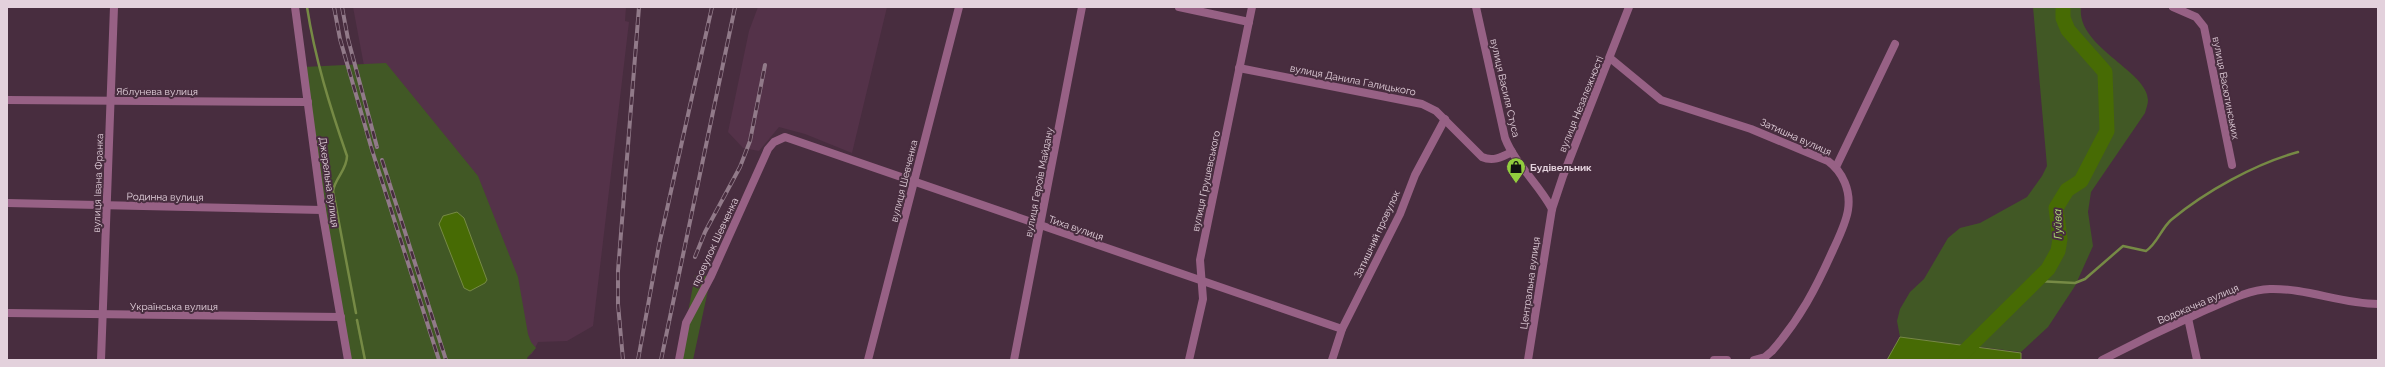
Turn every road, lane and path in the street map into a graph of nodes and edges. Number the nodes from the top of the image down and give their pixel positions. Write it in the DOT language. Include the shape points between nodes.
graph roads {
  1 [pos="114,7"];
  2 [pos="295,7"];
  3 [pos="959,7"];
  4 [pos="1082,7"];
  5 [pos="1179,7"];
  6 [pos="1252,7"];
  7 [pos="1476,7"];
  8 [pos="1629,7"];
  9 [pos="2173,7"];
  10 [pos="1249,22"];
  11 [pos="1895,44"];
  12 [pos="1610,58"];
  13 [pos="1240,68"];
  14 [pos="7,100"];
  15 [pos="110,100"];
  16 [pos="308,102"];
  17 [pos="1445,119"];
  18 [pos="780,138"];
  19 [pos="1512,152"];
  20 [pos="2232,165"];
  21 [pos="1836,167"];
  22 [pos="915,181"];
  23 [pos="7,203"];
  24 [pos="107,206"];
  25 [pos="1552,209"];
  26 [pos="322,210"];
  27 [pos="1040,226"];
  28 [pos="1200,282"];
  29 [pos="2378,304"];
  30 [pos="7,313"];
  31 [pos="103,315"];
  32 [pos="341,317"];
  33 [pos="2188,318"];
  34 [pos="1342,329"];
  35 [pos="102,360"];
  36 [pos="348,360"];
  37 [pos="679,360"];
  38 [pos="868,360"];
  39 [pos="1014,360"];
  40 [pos="1188,360"];
  41 [pos="1332,360"];
  42 [pos="1528,360"];
  43 [pos="1714,360"];
  44 [pos="1727,360"];
  45 [pos="1754,360"];
  46 [pos="2102,360"];
  47 [pos="2197,360"];
  1 -- 15 [label="street, вулиця Івана Франка"];
  2 -- 16 [label="street, Джерельна вулиця"];
  3 -- 22 [label="street, вулиця Шевченка"];
  4 -- 27 [label="street, вулиця Героїв Майдану"];
  5 -- 10 [label="street"];
  6 -- 10 [label="street, вулиця Грушевського"];
  7 -- 19 [label="street, вулиця Василя Стуса" via="1498,113"];
  8 -- 12 [label="street, вулиця Незалежності"];
  9 -- 20 [label="street, вулиця Васютинських" via="2196,17 2204,27"];
  10 -- 13 [label="street, вулиця Грушевського"];
  11 -- 21 [label="street"];
  12 -- 21 [label="street, Затишна вулиця" via="1661,100 1751,129 1828,161"];
  12 -- 25 [label="street, вулиця Незалежності"];
  13 -- 17 [label="street, вулиця Данила Галицького" via="1422,104"];
  13 -- 28 [label="street, вулиця Грушевського" via="1200,260"];
  14 -- 15 [label="street, Яблунева вулиця"];
  15 -- 16 [label="street, Яблунева вулиця"];
  15 -- 24 [label="street, вулиця Івана Франка"];
  16 -- 26 [label="street, Джерельна вулиця"];
  17 -- 19 [label="street, вулиця Данила Галицького" via="1488,160"];
  17 -- 34 [label="street, Затишний провулок" via="1415,175 1400,214"];
  18 -- 22 [label="street, Тиха вулиця" via="793,138"];
  18 -- 37 [label="street, провулок Шевченка" via="768,149 711,276 686,323"];
  19 -- 25 [label="street, вулиця Василя Стуса"];
  21 -- 45 [label="street, Затишна вулиця" via="1849,199 1843,229 1805,308 1772,351 1765,357"];
  22 -- 27 [label="street, Тиха вулиця"];
  22 -- 38 [label="street, вулиця Шевченка"];
  23 -- 24 [label="street, Родинна вулиця"];
  24 -- 26 [label="street, Родинна вулиця"];
  24 -- 31 [label="street, вулиця Івана Франка"];
  25 -- 42 [label="street, Центральна вулиця"];
  26 -- 32 [label="street, Джерельна вулиця"];
  27 -- 28 [label="street, Тиха вулиця"];
  27 -- 39 [label="street, вулиця Героїв Майдану"];
  28 -- 34 [label="street, Тиха вулиця"];
  28 -- 40 [label="street, вулиця Грушевського" via="1202,302"];
  29 -- 33 [label="street, Водокачна вулиця" via="2356,303 2299,291 2268,289 2234,297"];
  30 -- 31 [label="street, Українська вулиця"];
  31 -- 32 [label="street, Українська вулиця"];
  31 -- 35 [label="street, вулиця Івана Франка"];
  32 -- 36 [label="street, Джерельна вулиця"];
  33 -- 46 [label="street, Водокачна вулиця"];
  33 -- 47 [label="street"];
  34 -- 41 [label="street, Затишний провулок"];
  43 -- 44 [label="street"];
}
